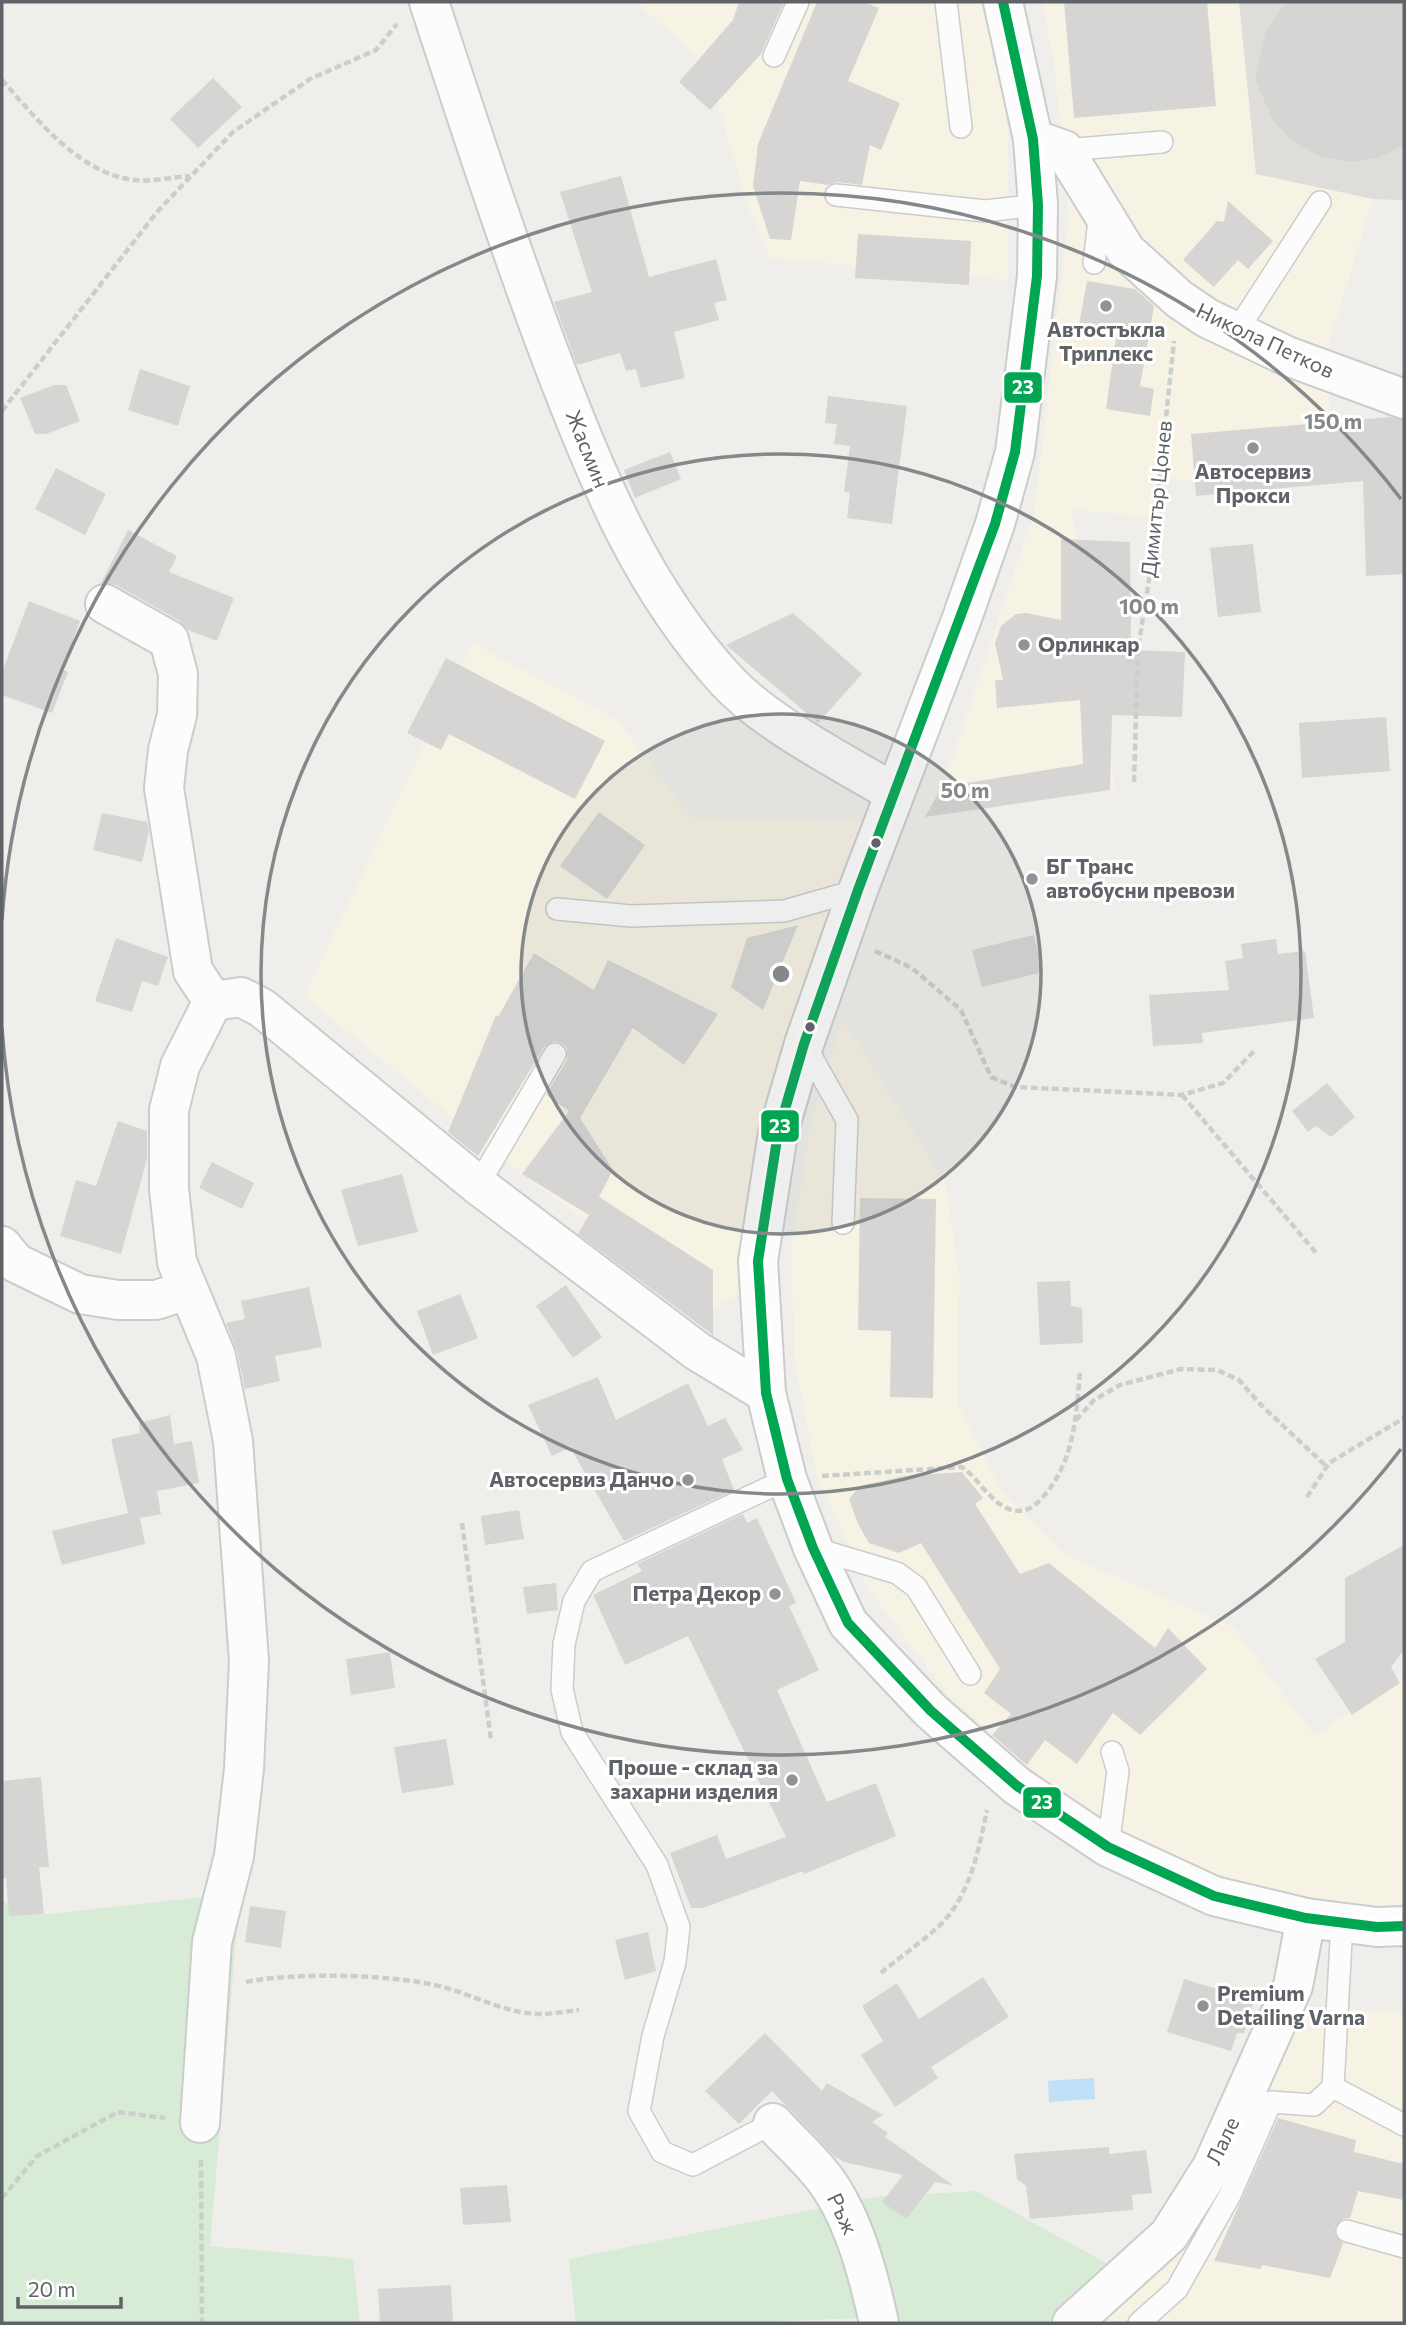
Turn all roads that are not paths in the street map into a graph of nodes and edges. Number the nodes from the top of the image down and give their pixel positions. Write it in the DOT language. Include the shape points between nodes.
graph roads {
  1 [pos="798,2"];
  2 [pos="946,2"];
  3 [pos="1003,2"];
  4 [pos="414,11"];
  5 [pos="774,56"];
  6 [pos="961,127"];
  7 [pos="1162,142"];
  8 [pos="1048,144"];
  9 [pos="836,195"];
  10 [pos="1320,202"];
  11 [pos="1038,205"];
  12 [pos="1100,209"];
  13 [pos="1094,264"];
  14 [pos="1236,332"];
  15 [pos="1404,400"];
  16 [pos="105,604"];
  17 [pos="894,793"];
  18 [pos="858,890"];
  19 [pos="557,909"];
  20 [pos="214,1001"];
  21 [pos="804,1044"];
  22 [pos="555,1054"];
  23 [pos="478,1185"];
  24 [pos="843,1223"];
  25 [pos="2,1246"];
  26 [pos="187,1290"];
  27 [pos="766,1393"];
  28 [pos="787,1479"];
  29 [pos="813,1548"];
  30 [pos="970,1674"];
  31 [pos="1112,1752"];
  32 [pos="1108,1847"];
  33 [pos="1324,1921"];
  34 [pos="1404,1926"];
  35 [pos="1333,2087"];
  36 [pos="200,2123"];
  37 [pos="773,2123"];
  38 [pos="1404,2125"];
  39 [pos="1347,2231"];
  40 [pos="1404,2247"];
  41 [pos="878,2323"];
  42 [pos="1072,2323"];
  43 [pos="1139,2323"];
  1 -- 5 [label="lane"];
  2 -- 6 [label="lane"];
  3 -- 8 [label="street"];
  4 -- 17 [label="street, Жасмин" via="600,483 658,595 729,683 781,724"];
  7 -- 8 [label="lane"];
  8 -- 11 [label="street"];
  8 -- 12 [label="street, Никола Петков"];
  9 -- 11 [label="lane" via="985,211"];
  10 -- 14 [label="lane"];
  11 -- 17 [label="street" via="1037,276 1015,452 962,618"];
  12 -- 13 [label="lane"];
  12 -- 14 [label="street, Никола Петков" via="1126,251 1179,299"];
  14 -- 15 [label="street, Никола Петков"];
  16 -- 20 [label="street" via="169,640 178,674 177,715 167,750 164,788 193,971"];
  17 -- 18 [label="street"];
  18 -- 19 [label="lane" via="784,911 631,916"];
  18 -- 21 [label="street"];
  20 -- 23 [label="street" via="241,997 262,1007"];
  20 -- 26 [label="street" via="180,1066 169,1110 169,1189 177,1262"];
  21 -- 24 [label="lane" via="847,1120"];
  21 -- 27 [label="street" via="778,1133 758,1261"];
  22 -- 23 [label="lane"];
  23 -- 27 [label="street" via="697,1351"];
  25 -- 26 [label="street" via="16,1263 80,1294 156,1300"];
  26 -- 36 [label="street" via="216,1356 233,1441 249,1661 235,1844 212,1942"];
  27 -- 28 [label="street"];
  28 -- 29 [label="street"];
  28 -- 37 [label="lane" via="592,1571 574,1601 564,1644 562,1689 572,1732 657,1865 679,1927 675,1962 653,2036 639,2111 662,2152 693,2165"];
  29 -- 30 [label="lane" via="897,1573 916,1587"];
  29 -- 32 [label="street" via="848,1623 931,1711 1017,1786"];
  31 -- 32 [label="lane" via="1118,1772"];
  32 -- 33 [label="street" via="1214,1896"];
  33 -- 34 [label="street"];
  33 -- 35 [label="lane"];
  33 -- 42 [label="street, Лале" via="1212,2167 1169,2235"];
  35 -- 38 [label="lane"];
  35 -- 43 [label="lane" via="1314,2105 1271,2102 1236,2196 1177,2288"];
  37 -- 41 [label="street, Ръж" via="827,2183 850,2228 872,2290"];
  39 -- 40 [label="lane"];
}
